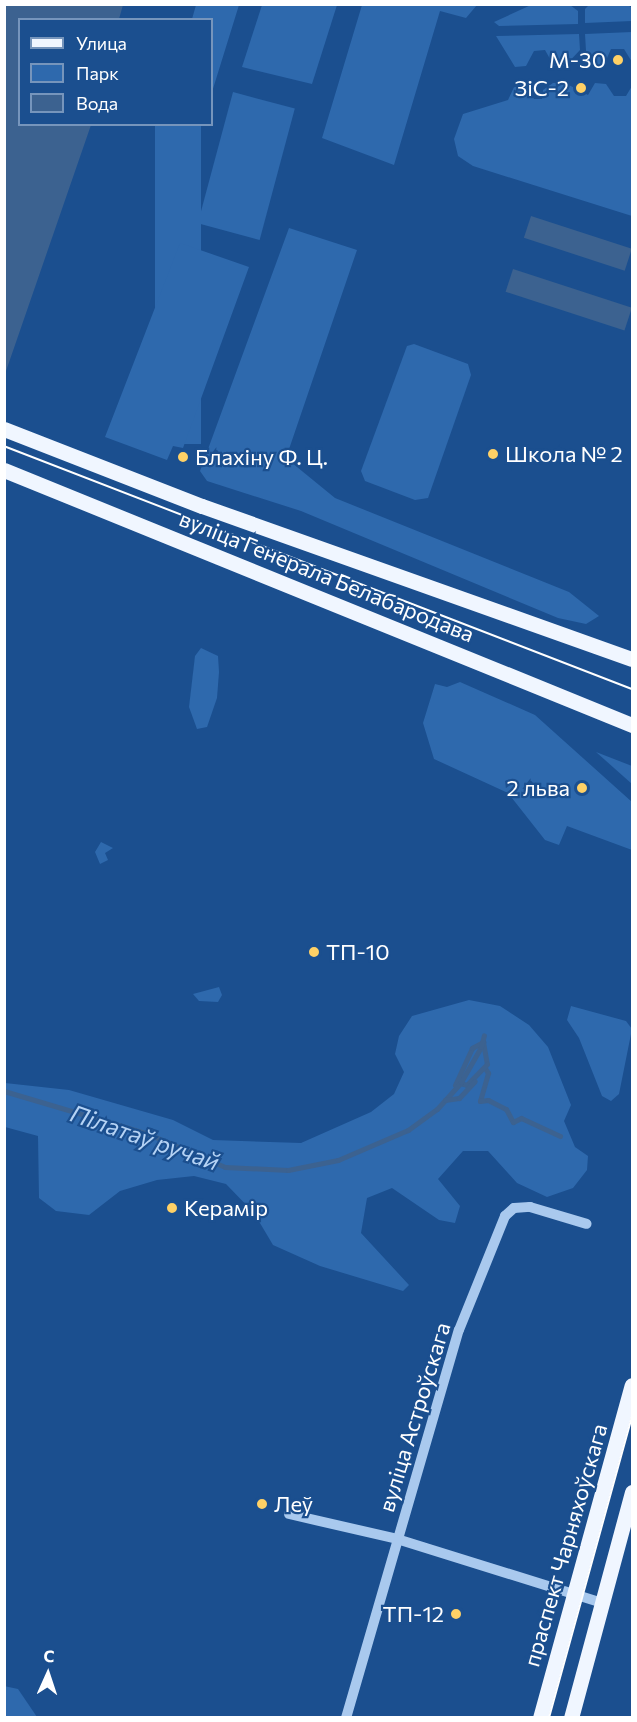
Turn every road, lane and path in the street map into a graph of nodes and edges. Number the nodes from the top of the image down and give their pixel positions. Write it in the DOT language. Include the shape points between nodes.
graph roads {
  1 [pos="4,429"];
  2 [pos="4,470"];
  3 [pos="633,659"];
  4 [pos="633,724"];
  5 [pos="588,1224"];
  6 [pos="632,1387"];
  7 [pos="633,1492"];
  8 [pos="289,1514"];
  9 [pos="397,1539"];
  10 [pos="574,1595"];
  11 [pos="603,1603"];
  12 [pos="346,1718"];
  13 [pos="540,1718"];
  14 [pos="571,1718"];
  1 -- 3 [label="main road, вуліца Генерала Белабародава" via="160,490"];
  2 -- 4 [label="main road, вуліца Генерала Белабародава"];
  5 -- 9 [label="street, вуліца Астроўскага" via="530,1207 514,1208 505,1216 459,1330"];
  6 -- 10 [label="main road, праспект Чарняхоўскага"];
  7 -- 11 [label="main road"];
  8 -- 9 [label="street"];
  9 -- 10 [label="street"];
  9 -- 12 [label="street, вуліца Астроўскага"];
  10 -- 11 [label="street"];
  10 -- 13 [label="main road, праспект Чарняхоўскага"];
  11 -- 14 [label="main road"];
}
